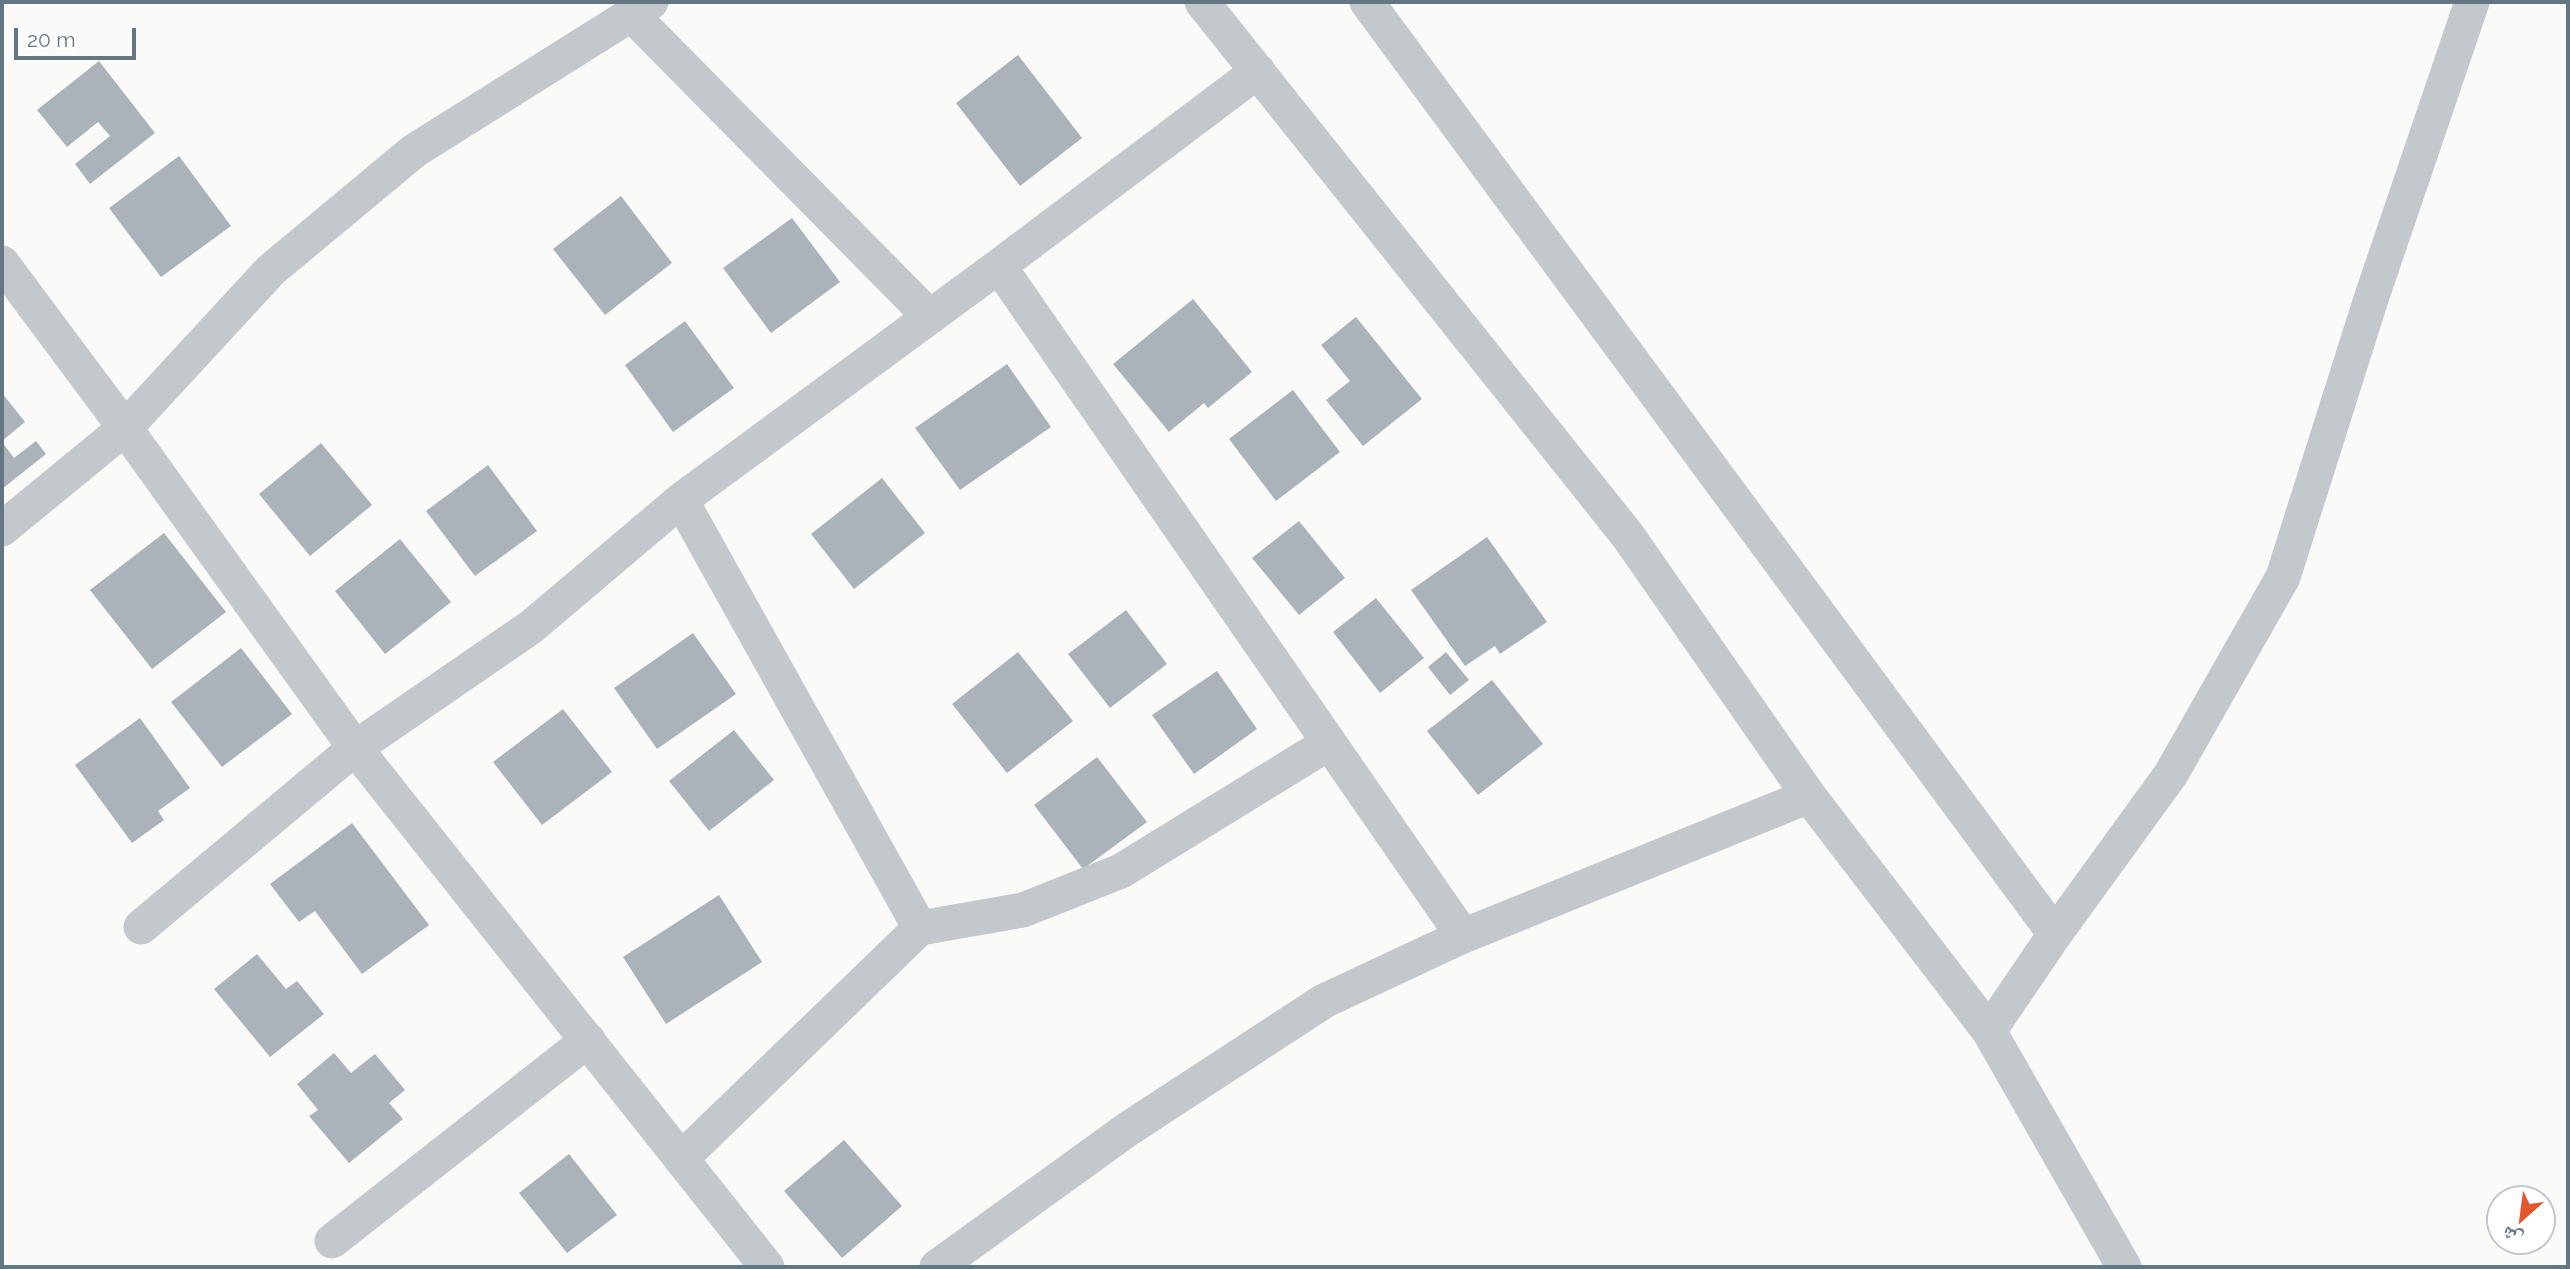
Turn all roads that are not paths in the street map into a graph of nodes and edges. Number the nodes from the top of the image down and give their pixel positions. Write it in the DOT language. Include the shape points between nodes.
graph roads {
  1 [pos="1202,2"];
  2 [pos="1367,2"];
  3 [pos="2472,2"];
  4 [pos="641,8"];
  5 [pos="1258,71"];
  6 [pos="2,263"];
  7 [pos="999,266"];
  8 [pos="930,317"];
  9 [pos="125,428"];
  10 [pos="681,500"];
  11 [pos="2,529"];
  12 [pos="1329,743"];
  13 [pos="355,748"];
  14 [pos="1810,796"];
  15 [pos="141,927"];
  16 [pos="920,928"];
  17 [pos="2055,934"];
  18 [pos="1463,936"];
  19 [pos="1989,1031"];
  20 [pos="588,1040"];
  21 [pos="681,1159"];
  22 [pos="332,1241"];
  23 [pos="766,1267"];
  24 [pos="937,1267"];
  25 [pos="2124,1267"];
  1 -- 5 [label="street"];
  2 -- 17 [label="street"];
  3 -- 17 [label="street" via="2283,577 2171,774"];
  4 -- 8 [label="street"];
  4 -- 9 [label="street" via="414,151 271,270"];
  5 -- 7 [label="street"];
  5 -- 14 [label="street" via="1628,536"];
  6 -- 9 [label="street"];
  7 -- 8 [label="street"];
  7 -- 12 [label="street"];
  8 -- 10 [label="street"];
  9 -- 11 [label="street"];
  9 -- 13 [label="street"];
  10 -- 13 [label="street" via="531,627"];
  10 -- 16 [label="street"];
  12 -- 16 [label="street" via="1121,871 1023,910"];
  12 -- 18 [label="street"];
  13 -- 15 [label="street"];
  13 -- 20 [label="street"];
  14 -- 18 [label="street"];
  14 -- 19 [label="street"];
  16 -- 21 [label="street"];
  17 -- 19 [label="street"];
  18 -- 24 [label="street" via="1324,1001 1128,1129"];
  19 -- 25 [label="street"];
  20 -- 21 [label="street"];
  20 -- 22 [label="street"];
  21 -- 23 [label="street"];
}
